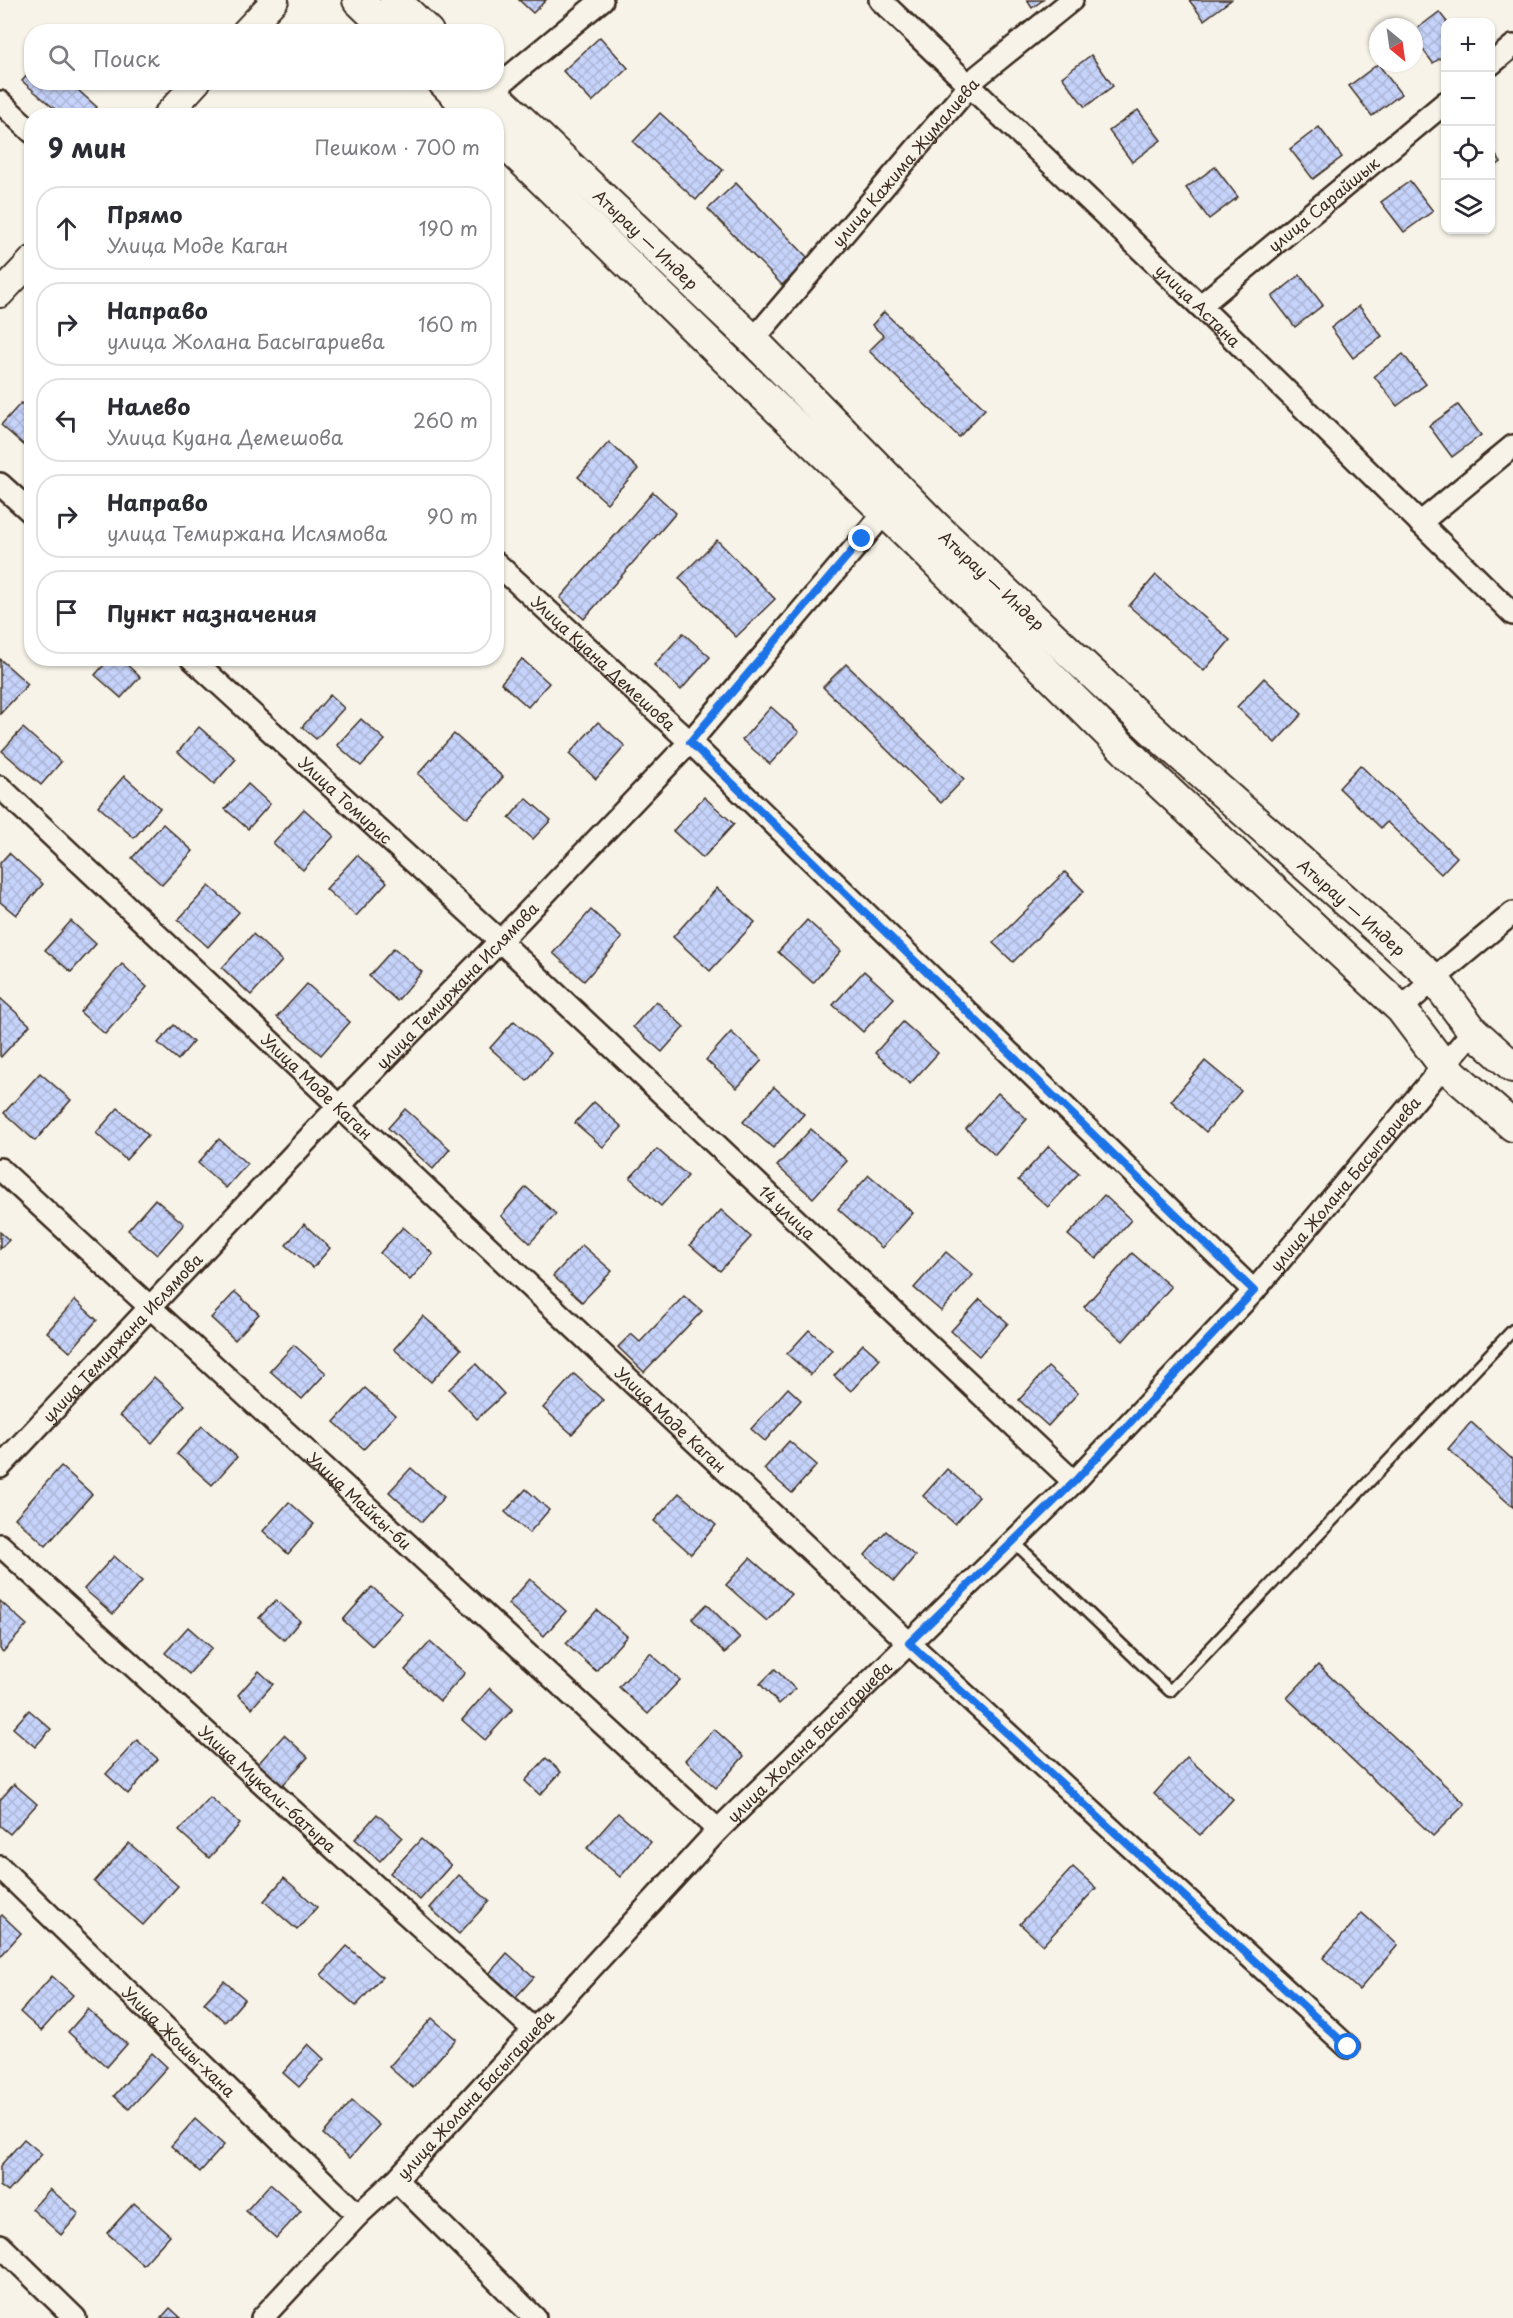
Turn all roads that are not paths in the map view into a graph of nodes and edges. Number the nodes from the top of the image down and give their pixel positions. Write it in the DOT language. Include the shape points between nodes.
graph roads {
  1 [pos="275,0"];
  2 [pos="358,0"];
  3 [pos="395,0"];
  4 [pos="602,0"];
  5 [pos="880,0"];
  6 [pos="1072,0"];
  7 [pos="252,24"];
  8 [pos="383,24"];
  9 [pos="420,24"];
  10 [pos="1513,46"];
  11 [pos="1495,62"];
  12 [pos="504,80"];
  13 [pos="970,87"];
  14 [pos="190,90"];
  15 [pos="464,90"];
  16 [pos="483,97"];
  17 [pos="0,102"];
  18 [pos="1441,106"];
  19 [pos="173,108"];
  20 [pos="495,108"];
  21 [pos="504,116"];
  22 [pos="24,124"];
  23 [pos="504,142"];
  24 [pos="24,268"];
  25 [pos="0,294"];
  26 [pos="1200,306"];
  27 [pos="753,340"];
  28 [pos="1513,446"];
  29 [pos="0,484"];
  30 [pos="893,503"];
  31 [pos="24,506"];
  32 [pos="1420,524"];
  33 [pos="504,570"];
  34 [pos="1513,614"];
  35 [pos="200,666"];
  36 [pos="690,742"];
  37 [pos="0,787"];
  38 [pos="1513,913"];
  39 [pos="500,941"];
  40 [pos="1434,979"];
  41 [pos="1401,1009"];
  42 [pos="1473,1030"];
  43 [pos="1444,1066"];
  44 [pos="1513,1067"];
  45 [pos="339,1106"];
  46 [pos="1513,1126"];
  47 [pos="0,1170"];
  48 [pos="1254,1291"];
  49 [pos="149,1308"];
  50 [pos="1513,1330"];
  51 [pos="0,1467"];
  52 [pos="1074,1482"];
  53 [pos="1014,1542"];
  54 [pos="0,1545"];
  55 [pos="909,1643"];
  56 [pos="718,1830"];
  57 [pos="0,1867"];
  58 [pos="534,2030"];
  59 [pos="1348,2047"];
  60 [pos="396,2180"];
  61 [pos="358,2215"];
  62 [pos="0,2245"];
  63 [pos="75,2318"];
  64 [pos="262,2318"];
  65 [pos="535,2318"];
  1 -- 7 [label="street"];
  2 -- 8 [label="main road"];
  3 -- 9 [label="main road"];
  4 -- 12 [label="street"];
  5 -- 13 [label="street, улица Астана"];
  6 -- 13 [label="street, улица Кажима Жумалиева" via="978,76"];
  10 -- 11 [label="street"];
  13 -- 26 [label="street, улица Астана"];
  13 -- 27 [label="street, улица Кажима Жумалиева"];
  14 -- 19 [label="street"];
  15 -- 16 [label="main road, Атырау — Индер"];
  16 -- 20 [label="main road, Атырау — Индер"];
  17 -- 22 [label="street"];
  18 -- 26 [label="street, улица Сарайшык"];
  21 -- 27 [label="main road, Атырау — Индер"];
  23 -- 30 [label="main road, Атырау — Индер"];
  24 -- 25 [label="street"];
  26 -- 32 [label="street, улица Астана"];
  27 -- 30 [label="main road, Атырау — Индер"];
  28 -- 32 [label="street"];
  29 -- 31 [label="street"];
  30 -- 36 [label="street, улица Темиржана Ислямова"];
  30 -- 40 [label="main road, Атырау — Индер"];
  30 -- 41 [label="main road, Атырау — Индер" via="1136,761"];
  32 -- 34 [label="street, улица Астана"];
  33 -- 36 [label="street, Улица Куана Демешова"];
  35 -- 39 [label="street, Улица Томирис"];
  36 -- 39 [label="street, улица Темиржана Ислямова"];
  36 -- 48 [label="street, Улица Куана Демешова"];
  37 -- 45 [label="street, Улица Моде Каган"];
  38 -- 40 [label="street"];
  39 -- 45 [label="street, улица Темиржана Ислямова"];
  39 -- 52 [label="street, 14 улица"];
  40 -- 41 [label="street"];
  40 -- 42 [label="main road, Атырау — Индер"];
  41 -- 43 [label="main road, Атырау — Индер"];
  42 -- 43 [label="street, улица Жолана Басыгариева"];
  42 -- 44 [label="main road, Атырау — Индер"];
  43 -- 46 [label="main road, Атырау — Индер"];
  43 -- 48 [label="street, улица Жолана Басыгариева"];
  45 -- 49 [label="street, улица Темиржана Ислямова"];
  45 -- 55 [label="street, Улица Моде Каган"];
  47 -- 49 [label="street, Улица Майкы-би"];
  48 -- 52 [label="street, улица Жолана Басыгариева"];
  49 -- 51 [label="street, улица Темиржана Ислямова"];
  49 -- 56 [label="street, Улица Майкы-би"];
  50 -- 53 [label="lane" via="1170,1691"];
  52 -- 53 [label="street, улица Жолана Басыгариева"];
  53 -- 55 [label="street, улица Жолана Басыгариева"];
  54 -- 58 [label="street, Улица Мукали-батыра"];
  55 -- 56 [label="street, улица Жолана Басыгариева"];
  55 -- 59 [label="street, Улица Моде Каган"];
  56 -- 58 [label="street, улица Жолана Басыгариева"];
  57 -- 61 [label="street, Улица Жошы-хана"];
  58 -- 60 [label="street, улица Жолана Басыгариева"];
  60 -- 61 [label="street, улица Жолана Басыгариева"];
  60 -- 65 [label="street"];
  61 -- 64 [label="street, улица Жолана Басыгариева"];
  62 -- 63 [label="street"];
}
